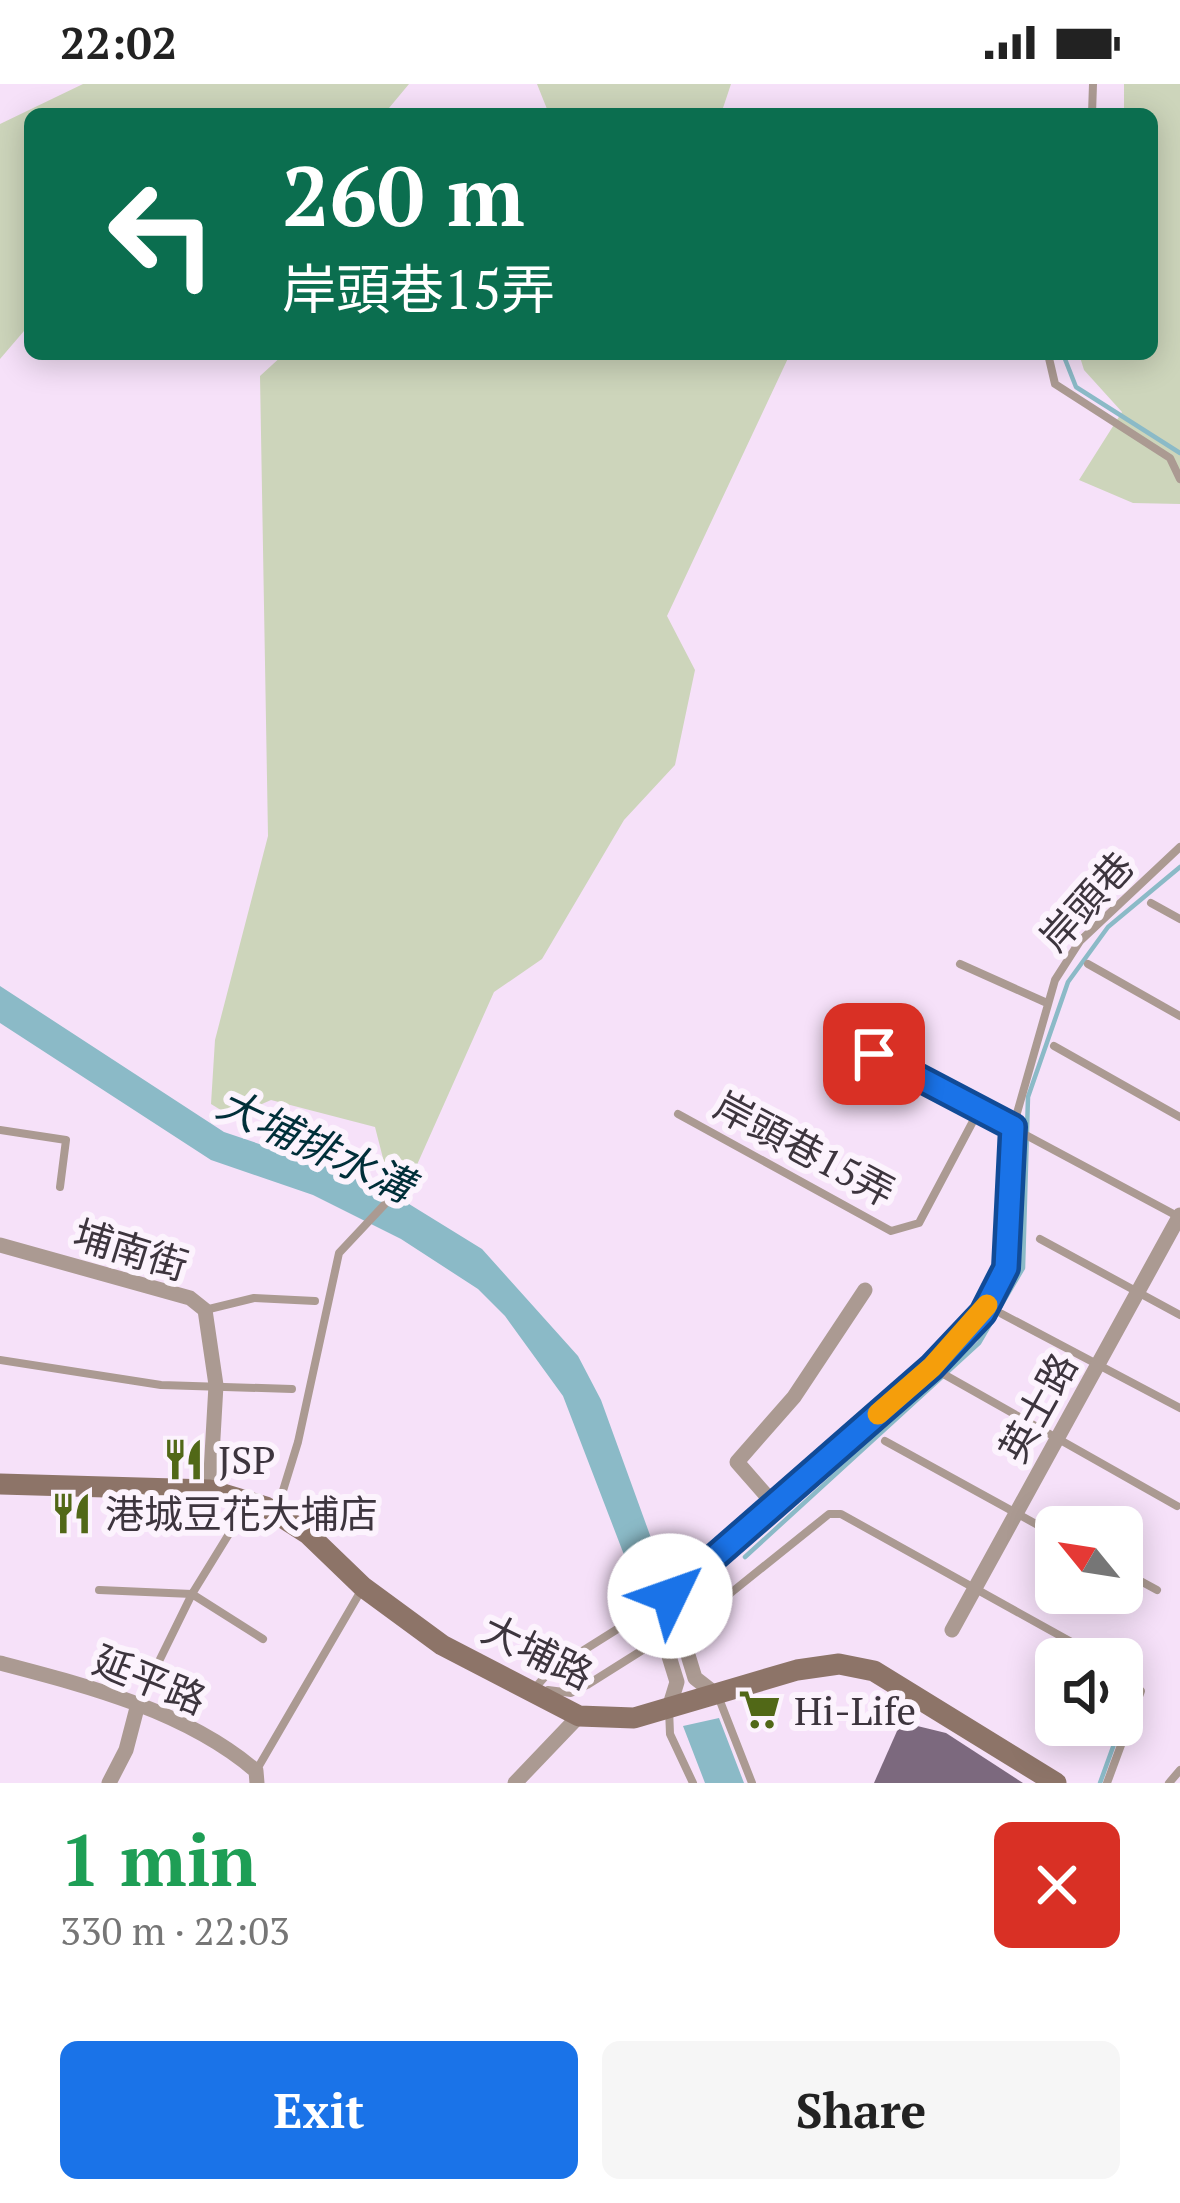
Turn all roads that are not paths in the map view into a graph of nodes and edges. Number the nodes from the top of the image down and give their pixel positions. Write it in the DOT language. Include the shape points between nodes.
graph roads {
  1 [pos="1049,360"];
  2 [pos="1180,479"];
  3 [pos="1180,847"];
  4 [pos="1151,903"];
  5 [pos="1180,920"];
  6 [pos="961,964"];
  7 [pos="1088,964"];
  8 [pos="1047,1003"];
  9 [pos="1180,1016"];
  10 [pos="838,1035"];
  11 [pos="1054,1046"];
  12 [pos="979,1110"];
  13 [pos="679,1114"];
  14 [pos="1180,1117"];
  15 [pos="1013,1127"];
  16 [pos="0,1130"];
  17 [pos="401,1186"];
  18 [pos="60,1187"];
  19 [pos="1179,1216"];
  20 [pos="1040,1239"];
  21 [pos="0,1245"];
  22 [pos="865,1290"];
  23 [pos="1138,1293"];
  24 [pos="315,1301"];
  25 [pos="205,1310"];
  26 [pos="1002,1314"];
  27 [pos="1180,1315"];
  28 [pos="0,1360"];
  29 [pos="1097,1366"];
  30 [pos="932,1367"];
  31 [pos="216,1385"];
  32 [pos="292,1389"];
  33 [pos="1180,1408"];
  34 [pos="1056,1440"];
  35 [pos="885,1441"];
  36 [pos="0,1484"];
  37 [pos="210,1490"];
  38 [pos="249,1501"];
  39 [pos="772,1502"];
  40 [pos="1177,1506"];
  41 [pos="277,1512"];
  42 [pos="1016,1513"];
  43 [pos="1035,1523"];
  44 [pos="1143,1582"];
  45 [pos="363,1588"];
  46 [pos="974,1589"];
  47 [pos="100,1590"];
  48 [pos="1157,1590"];
  49 [pos="192,1594"];
  50 [pos="670,1596"];
  51 [pos="630,1620"];
  52 [pos="952,1630"];
  53 [pos="669,1633"];
  54 [pos="1064,1638"];
  55 [pos="262,1639"];
  56 [pos="0,1663"];
  57 [pos="534,1689"];
  58 [pos="718,1696"];
  59 [pos="138,1704"];
  60 [pos="669,1708"];
  61 [pos="580,1716"];
  62 [pos="1121,1746"];
  63 [pos="1180,1770"];
  64 [pos="257,1777"];
  65 [pos="109,1783"];
  66 [pos="515,1783"];
  67 [pos="693,1783"];
  68 [pos="752,1783"];
  69 [pos="1056,1783"];
  70 [pos="1107,1783"];
  71 [pos="1168,1783"];
  1 -- 2 [label="lane" via="1054,384 1170,458"];
  3 -- 8 [label="lane, 岸頭巷" via="1080,941"];
  4 -- 5 [label="lane"];
  6 -- 8 [label="lane"];
  7 -- 9 [label="lane"];
  8 -- 15 [label="lane"];
  10 -- 12 [label="lane"];
  11 -- 14 [label="lane"];
  12 -- 13 [label="lane, 岸頭巷15弄" via="919,1223 891,1231"];
  12 -- 15 [label="lane"];
  15 -- 19 [label="lane"];
  15 -- 30 [label="lane" via="1006,1268 983,1313"];
  16 -- 18 [label="lane" via="66,1140"];
  17 -- 41 [label="lane" via="339,1253"];
  19 -- 23 [label="street, 英士路"];
  20 -- 23 [label="lane"];
  21 -- 25 [label="street, 埔南街" via="190,1298"];
  22 -- 39 [label="street" via="794,1397 736,1462"];
  23 -- 27 [label="lane"];
  23 -- 29 [label="street, 英士路"];
  24 -- 25 [label="lane" via="254,1298"];
  25 -- 31 [label="street, 埔南街"];
  26 -- 29 [label="lane"];
  28 -- 31 [label="lane" via="161,1385"];
  29 -- 33 [label="lane"];
  29 -- 34 [label="street, 英士路"];
  30 -- 34 [label="lane"];
  30 -- 39 [label="lane"];
  31 -- 32 [label="lane"];
  31 -- 37 [label="street, 埔南街"];
  34 -- 40 [label="lane"];
  34 -- 42 [label="street, 英士路"];
  35 -- 42 [label="lane"];
  36 -- 37 [label="main road, 大埔路"];
  37 -- 38 [label="main road, 大埔路"];
  38 -- 41 [label="main road, 大埔路"];
  38 -- 49 [label="lane"];
  39 -- 50 [label="lane"];
  41 -- 45 [label="main road, 大埔路"];
  42 -- 43 [label="lane"];
  42 -- 46 [label="street, 英士路"];
  44 -- 48 [label="lane"];
  45 -- 57 [label="main road, 大埔路" via="442,1645"];
  45 -- 64 [label="lane"];
  46 -- 52 [label="street, 英士路"];
  46 -- 53 [label="lane" via="829,1514"];
  46 -- 54 [label="lane"];
  47 -- 49 [label="lane"];
  49 -- 55 [label="lane"];
  49 -- 59 [label="lane"];
  50 -- 51 [label="lane"];
  50 -- 53 [label="street"];
  51 -- 53 [label="street"];
  51 -- 57 [label="lane"];
  53 -- 57 [label="lane" via="571,1693"];
  53 -- 58 [label="street" via="695,1678"];
  53 -- 60 [label="street" via="677,1682"];
  56 -- 59 [label="street, 延平路"];
  57 -- 61 [label="main road, 大埔路"];
  58 -- 60 [label="main road, 大埔路"];
  58 -- 68 [label="lane"];
  58 -- 69 [label="main road, 大埔路" via="797,1670 838,1664 874,1671"];
  59 -- 64 [label="street, 延平路" via="220,1743"];
  59 -- 65 [label="street"];
  60 -- 61 [label="main road, 大埔路" via="634,1718"];
  60 -- 67 [label="lane" via="670,1734"];
  61 -- 66 [label="street"];
  62 -- 70 [label="lane"];
  63 -- 71 [label="lane"];
}
